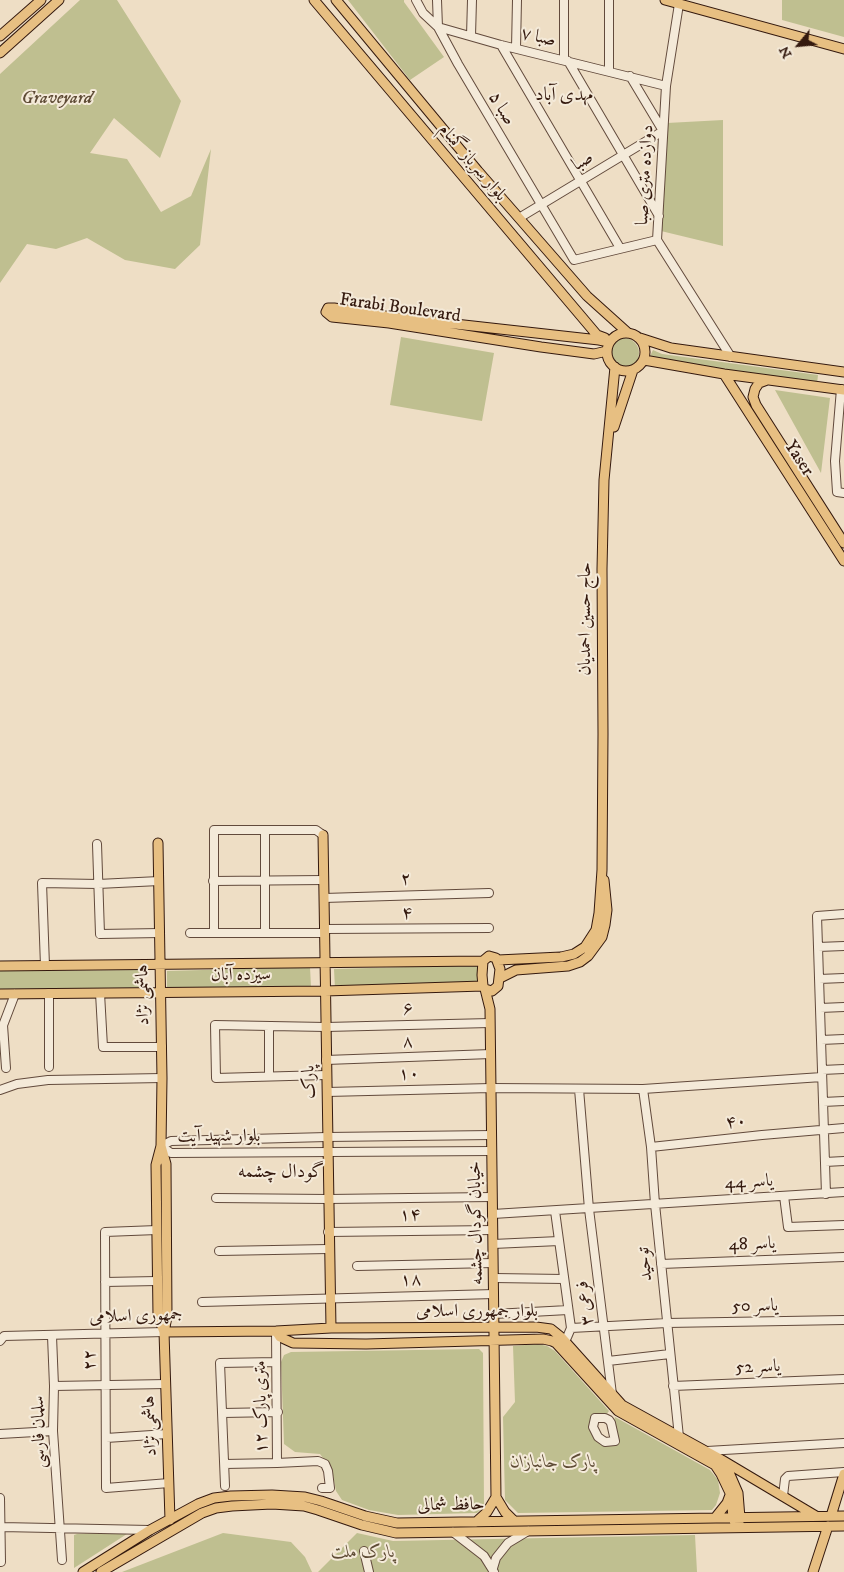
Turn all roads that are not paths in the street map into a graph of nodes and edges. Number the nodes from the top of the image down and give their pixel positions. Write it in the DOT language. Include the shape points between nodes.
graph roads {
  1 [pos="41,0"];
  2 [pos="58,0"];
  3 [pos="314,0"];
  4 [pos="336,0"];
  5 [pos="416,0"];
  6 [pos="437,0"];
  7 [pos="472,0"];
  8 [pos="517,0"];
  9 [pos="564,0"];
  10 [pos="609,0"];
  11 [pos="665,0"];
  12 [pos="678,4"];
  13 [pos="438,27"];
  14 [pos="0,36"];
  15 [pos="471,36"];
  16 [pos="501,45"];
  17 [pos="516,48"];
  18 [pos="844,49"];
  19 [pos="0,53"];
  20 [pos="566,60"];
  21 [pos="609,71"];
  22 [pos="630,76"];
  23 [pos="666,86"];
  24 [pos="663,131"];
  25 [pos="624,155"];
  26 [pos="582,180"];
  27 [pos="541,205"];
  28 [pos="659,216"];
  29 [pos="519,218"];
  30 [pos="657,240"];
  31 [pos="620,248"];
  32 [pos="390,320"];
  33 [pos="627,332"];
  34 [pos="542,334"];
  35 [pos="640,338"];
  36 [pos="609,344"];
  37 [pos="541,347"];
  38 [pos="730,357"];
  39 [pos="644,360"];
  40 [pos="615,367"];
  41 [pos="633,370"];
  42 [pos="843,372"];
  43 [pos="724,374"];
  44 [pos="766,380"];
  45 [pos="842,389"];
  46 [pos="841,426"];
  47 [pos="609,444"];
  48 [pos="835,461"];
  49 [pos="844,462"];
  50 [pos="840,492"];
  51 [pos="844,543"];
  52 [pos="842,555"];
  53 [pos="265,831"];
  54 [pos="323,835"];
  55 [pos="158,842"];
  56 [pos="97,844"];
  57 [pos="602,870"];
  58 [pos="265,880"];
  59 [pos="324,880"];
  60 [pos="159,881"];
  61 [pos="213,881"];
  62 [pos="98,884"];
  63 [pos="489,893"];
  64 [pos="324,898"];
  65 [pos="844,914"];
  66 [pos="489,928"];
  67 [pos="325,931"];
  68 [pos="160,933"];
  69 [pos="190,933"];
  70 [pos="214,933"];
  71 [pos="265,934"];
  72 [pos="844,946"];
  73 [pos="818,947"];
  74 [pos="498,960"];
  75 [pos="483,962"];
  76 [pos="325,964"];
  77 [pos="0,966"];
  78 [pos="45,966"];
  79 [pos="160,966"];
  80 [pos="500,978"];
  81 [pos="844,978"];
  82 [pos="819,979"];
  83 [pos="484,988"];
  84 [pos="496,990"];
  85 [pos="325,991"];
  86 [pos="49,993"];
  87 [pos="100,993"];
  88 [pos="161,993"];
  89 [pos="0,994"];
  90 [pos="15,994"];
  91 [pos="844,1007"];
  92 [pos="490,1008"];
  93 [pos="820,1008"];
  94 [pos="490,1023"];
  95 [pos="269,1026"];
  96 [pos="326,1027"];
  97 [pos="1,1028"];
  98 [pos="844,1039"];
  99 [pos="821,1040"];
  100 [pos="162,1047"];
  101 [pos="491,1054"];
  102 [pos="326,1060"];
  103 [pos="49,1067"];
  104 [pos="6,1068"];
  105 [pos="844,1069"];
  106 [pos="822,1074"];
  107 [pos="326,1075"];
  108 [pos="270,1076"];
  109 [pos="162,1078"];
  110 [pos="491,1088"];
  111 [pos="643,1089"];
  112 [pos="0,1090"];
  113 [pos="579,1090"];
  114 [pos="327,1092"];
  115 [pos="844,1100"];
  116 [pos="823,1102"];
  117 [pos="844,1128"];
  118 [pos="824,1130"];
  119 [pos="492,1135"];
  120 [pos="327,1136"];
  121 [pos="161,1146"];
  122 [pos="651,1147"];
  123 [pos="492,1151"];
  124 [pos="327,1152"];
  125 [pos="844,1161"];
  126 [pos="825,1162"];
  127 [pos="844,1192"];
  128 [pos="826,1194"];
  129 [pos="784,1196"];
  130 [pos="491,1197"];
  131 [pos="216,1198"];
  132 [pos="328,1199"];
  133 [pos="655,1204"];
  134 [pos="590,1209"];
  135 [pos="555,1210"];
  136 [pos="493,1214"];
  137 [pos="844,1225"];
  138 [pos="157,1230"];
  139 [pos="493,1230"];
  140 [pos="328,1232"];
  141 [pos="559,1241"];
  142 [pos="493,1244"];
  143 [pos="328,1249"];
  144 [pos="220,1251"];
  145 [pos="844,1256"];
  146 [pos="493,1263"];
  147 [pos="661,1264"];
  148 [pos="357,1266"];
  149 [pos="494,1278"];
  150 [pos="564,1279"];
  151 [pos="157,1281"];
  152 [pos="105,1282"];
  153 [pos="494,1294"];
  154 [pos="329,1298"];
  155 [pos="202,1302"];
  156 [pos="568,1310"];
  157 [pos="494,1314"];
  158 [pos="844,1320"];
  159 [pos="667,1323"];
  160 [pos="604,1327"];
  161 [pos="331,1328"];
  162 [pos="494,1328"];
  163 [pos="571,1328"];
  164 [pos="276,1331"];
  165 [pos="164,1332"];
  166 [pos="106,1334"];
  167 [pos="52,1336"];
  168 [pos="494,1340"];
  169 [pos="0,1341"];
  170 [pos="565,1342"];
  171 [pos="670,1354"];
  172 [pos="608,1361"];
  173 [pos="276,1362"];
  174 [pos="844,1379"];
  175 [pos="166,1384"];
  176 [pos="106,1385"];
  177 [pos="54,1386"];
  178 [pos="674,1386"];
  179 [pos="612,1394"];
  180 [pos="614,1408"];
  181 [pos="278,1412"];
  182 [pos="223,1413"];
  183 [pos="609,1420"];
  184 [pos="53,1431"];
  185 [pos="0,1434"];
  186 [pos="167,1434"];
  187 [pos="679,1437"];
  188 [pos="106,1438"];
  189 [pos="844,1443"];
  190 [pos="711,1453"];
  191 [pos="277,1463"];
  192 [pos="225,1464"];
  193 [pos="844,1473"];
  194 [pos="169,1483"];
  195 [pos="225,1486"];
  196 [pos="322,1488"];
  197 [pos="731,1495"];
  198 [pos="783,1496"];
  199 [pos="496,1497"];
  200 [pos="0,1498"];
  201 [pos="817,1516"];
  202 [pos="831,1516"];
  203 [pos="844,1516"];
  204 [pos="715,1518"];
  205 [pos="737,1518"];
  206 [pos="170,1520"];
  207 [pos="514,1521"];
  208 [pos="476,1522"];
  209 [pos="828,1526"];
  210 [pos="844,1526"];
  211 [pos="1,1527"];
  212 [pos="737,1527"];
  213 [pos="59,1528"];
  214 [pos="150,1530"];
  215 [pos="529,1531"];
  216 [pos="453,1532"];
  217 [pos="364,1551"];
  218 [pos="62,1560"];
  219 [pos="1,1562"];
  220 [pos="493,1570"];
  221 [pos="83,1572"];
  222 [pos="102,1572"];
  223 [pos="369,1572"];
  224 [pos="814,1572"];
  1 -- 14 [label="main road"];
  2 -- 19 [label="main road"];
  3 -- 36 [label="main road, بلوار سرباز گمنام" via="597,335"];
  4 -- 29 [label="main road, بلوار سرباز گمنام"];
  5 -- 13 [label="street" via="423,13"];
  6 -- 13 [label="street"];
  7 -- 15 [label="street"];
  8 -- 17 [label="street"];
  9 -- 20 [label="street"];
  10 -- 21 [label="street"];
  11 -- 12 [label="main road"];
  12 -- 18 [label="main road"];
  12 -- 23 [label="street, دوازده متری صبا"];
  13 -- 15 [label="street, صبا ۷"];
  13 -- 27 [label="street, صبا ۵"];
  15 -- 16 [label="street, صبا ۷"];
  16 -- 17 [label="street, صبا ۷"];
  16 -- 26 [label="street"];
  17 -- 20 [label="street, صبا ۷"];
  20 -- 21 [label="street, صبا ۷"];
  20 -- 25 [label="street"];
  21 -- 22 [label="street, صبا ۷"];
  22 -- 23 [label="street, صبا ۷"];
  22 -- 24 [label="street"];
  23 -- 24 [label="street, دوازده متری صبا"];
  24 -- 25 [label="street, صبا"];
  24 -- 28 [label="street, دوازده متری صبا"];
  25 -- 26 [label="street, صبا"];
  25 -- 28 [label="street"];
  26 -- 27 [label="street, صبا"];
  26 -- 31 [label="street"];
  27 -- 29 [label="street, صبا"];
  27 -- 31 [label="street, صبا ۵" via="574,260"];
  28 -- 30 [label="street, دوازده متری صبا"];
  29 -- 33 [label="main road, بلوار سرباز گمنام" via="587,296"];
  30 -- 31 [label="street"];
  30 -- 38 [label="street, دوازده متری صبا"];
  32 -- 32 [label="main road, Farabi Boulevard" via="334,308 328,308 326,312 332,317"];
  32 -- 34 [label="main road, Farabi Boulevard"];
  32 -- 37 [label="main road, Farabi Boulevard"];
  33 -- 35 [label="main road"];
  33 -- 36 [label="main road" via="618,334"];
  34 -- 36 [label="main road, Farabi Boulevard"];
  34 -- 37 [label="main road"];
  35 -- 38 [label="main road" via="671,348"];
  35 -- 39 [label="main road" via="646,349"];
  36 -- 37 [label="main road, Farabi Boulevard" via="594,354"];
  36 -- 40 [label="main road" via="609,360"];
  38 -- 42 [label="main road"];
  39 -- 41 [label="main road"];
  39 -- 43 [label="main road"];
  40 -- 41 [label="main road"];
  40 -- 47 [label="main road, حاج حسین احمدیان"];
  41 -- 47 [label="main road"];
  42 -- 45 [label="main road"];
  43 -- 44 [label="main road"];
  43 -- 52 [label="main road, Yaser"];
  44 -- 45 [label="main road"];
  44 -- 51 [label="main road, Yaser" via="755,389 756,405"];
  45 -- 46 [label="street"];
  46 -- 48 [label="street"];
  47 -- 57 [label="main road, حاج حسین احمدیان" via="604,480 602,569"];
  48 -- 49 [label="street"];
  48 -- 50 [label="street"];
  53 -- 54 [label="street" via="316,830"];
  53 -- 58 [label="street"];
  53 -- 61 [label="street" via="214,830"];
  54 -- 59 [label="main road, پارک"];
  55 -- 60 [label="main road, هاشمی نژاد"];
  56 -- 62 [label="street"];
  57 -- 74 [label="main road, حاج حسین احمدیان" via="596,930 585,947 561,958"];
  57 -- 80 [label="main road, حاج حسین احمدیان" via="607,910 602,937 595,949 580,962 568,966 516,970"];
  58 -- 59 [label="street"];
  58 -- 61 [label="street"];
  58 -- 71 [label="street"];
  59 -- 64 [label="main road, پارک"];
  60 -- 62 [label="street"];
  60 -- 68 [label="main road, هاشمی نژاد"];
  61 -- 70 [label="street"];
  62 -- 68 [label="street" via="100,934"];
  62 -- 78 [label="street" via="42,883"];
  63 -- 64 [label="street, ۲"];
  64 -- 67 [label="main road, پارک"];
  65 -- 73 [label="street" via="817,916"];
  66 -- 67 [label="street, ۴"];
  67 -- 71 [label="street, ۴"];
  67 -- 76 [label="main road, پارک"];
  68 -- 79 [label="main road, هاشمی نژاد"];
  69 -- 70 [label="street, ۴"];
  70 -- 71 [label="street, ۴"];
  72 -- 73 [label="street"];
  73 -- 82 [label="street"];
  74 -- 75 [label="main road, حاج حسین احمدیان" via="489,956"];
  74 -- 80 [label="main road"];
  75 -- 76 [label="main road, سیزده آبان"];
  75 -- 83 [label="main road"];
  76 -- 79 [label="main road, سیزده آبان"];
  76 -- 85 [label="main road, پارک"];
  77 -- 78 [label="main road, سیزده آبان"];
  78 -- 79 [label="main road, سیزده آبان"];
  79 -- 88 [label="main road, هاشمی نژاد"];
  80 -- 84 [label="main road"];
  81 -- 82 [label="street"];
  82 -- 93 [label="street"];
  83 -- 84 [label="main road, سیزده آبان"];
  83 -- 85 [label="main road, سیزده آبان"];
  83 -- 92 [label="main road"];
  84 -- 92 [label="main road"];
  85 -- 88 [label="main road, سیزده آبان"];
  85 -- 96 [label="main road, پارک"];
  86 -- 87 [label="main road, سیزده آبان"];
  86 -- 90 [label="main road, سیزده آبان"];
  86 -- 103 [label="street"];
  87 -- 88 [label="main road, سیزده آبان"];
  87 -- 100 [label="street" via="103,1047"];
  88 -- 100 [label="main road, هاشمی نژاد"];
  89 -- 90 [label="main road, سیزده آبان"];
  90 -- 97 [label="street"];
  91 -- 93 [label="street"];
  92 -- 94 [label="main road, خیابان گودال چشمه"];
  93 -- 99 [label="street"];
  94 -- 96 [label="street, ۶"];
  94 -- 101 [label="main road, خیابان گودال چشمه"];
  95 -- 96 [label="street, ۶"];
  95 -- 108 [label="street"];
  95 -- 108 [label="street, ۶" via="215,1025 216,1078"];
  96 -- 102 [label="main road, پارک"];
  97 -- 104 [label="street"];
  98 -- 99 [label="street"];
  99 -- 106 [label="street"];
  100 -- 109 [label="main road, هاشمی نژاد"];
  101 -- 102 [label="street, ۸"];
  101 -- 110 [label="main road, خیابان گودال چشمه"];
  102 -- 107 [label="main road, پارک"];
  105 -- 106 [label="street, ۱۰"];
  106 -- 111 [label="street, ۱۰"];
  106 -- 116 [label="street"];
  107 -- 108 [label="street"];
  107 -- 114 [label="main road, پارک"];
  109 -- 112 [label="street" via="48,1080"];
  109 -- 121 [label="main road, هاشمی نژاد"];
  110 -- 113 [label="street, ۱۰"];
  110 -- 114 [label="street, ۱۰"];
  110 -- 119 [label="main road, خیابان گودال چشمه"];
  111 -- 113 [label="street, ۱۰"];
  111 -- 122 [label="street, توحید"];
  113 -- 134 [label="street, فرعی ۳"];
  114 -- 120 [label="main road, پارک"];
  115 -- 116 [label="street"];
  116 -- 118 [label="street"];
  117 -- 118 [label="street, ۴۰"];
  118 -- 122 [label="street, ۴۰"];
  118 -- 126 [label="street"];
  119 -- 120 [label="street, بلوار شهید آیت"];
  119 -- 123 [label="main road, خیابان گودال چشمه"];
  120 -- 121 [label="street, بلوار شهید آیت" via="170,1141"];
  120 -- 124 [label="main road, پارک"];
  121 -- 124 [label="street, بلوار شهید آیت" via="170,1153"];
  121 -- 138 [label="main road, هاشمی نژاد" via="156,1165"];
  121 -- 165 [label="main road, هاشمی نژاد" via="166,1164 168,1317"];
  122 -- 133 [label="street, توحید"];
  123 -- 124 [label="street, بلوار شهید آیت"];
  123 -- 130 [label="main road, خیابان گودال چشمه"];
  124 -- 132 [label="main road, پارک"];
  125 -- 126 [label="street"];
  126 -- 128 [label="street"];
  127 -- 128 [label="street, یاسر 44"];
  128 -- 129 [label="street, یاسر 44"];
  129 -- 133 [label="street, یاسر 44"];
  129 -- 137 [label="street" via="788,1227"];
  130 -- 132 [label="street"];
  130 -- 136 [label="main road, خیابان گودال چشمه"];
  131 -- 132 [label="street"];
  132 -- 140 [label="main road, پارک"];
  133 -- 134 [label="street, یاسر 44"];
  133 -- 147 [label="street, توحید"];
  134 -- 135 [label="street, یاسر 44"];
  134 -- 160 [label="street, فرعی ۳"];
  135 -- 136 [label="street, یاسر 44"];
  135 -- 141 [label="street"];
  136 -- 139 [label="main road, خیابان گودال چشمه"];
  138 -- 151 [label="main road, هاشمی نژاد"];
  138 -- 152 [label="street, ۲۲" via="105,1232"];
  139 -- 140 [label="street, ۱۴"];
  139 -- 142 [label="main road, خیابان گودال چشمه"];
  140 -- 143 [label="main road, پارک"];
  141 -- 142 [label="street"];
  141 -- 150 [label="street"];
  142 -- 146 [label="main road, خیابان گودال چشمه"];
  143 -- 144 [label="street"];
  143 -- 154 [label="main road, پارک"];
  145 -- 147 [label="street, یاسر 48"];
  146 -- 148 [label="street"];
  146 -- 149 [label="main road, خیابان گودال چشمه"];
  147 -- 159 [label="street, توحید"];
  149 -- 150 [label="street"];
  149 -- 153 [label="main road, خیابان گودال چشمه"];
  150 -- 156 [label="street"];
  151 -- 152 [label="street"];
  151 -- 165 [label="main road, هاشمی نژاد" via="158,1316"];
  152 -- 166 [label="street, ۲۲"];
  153 -- 154 [label="street, ۱۸"];
  153 -- 157 [label="main road, خیابان گودال چشمه"];
  154 -- 155 [label="street, ۱۸"];
  154 -- 161 [label="main road, پارک"];
  156 -- 157 [label="street"];
  156 -- 163 [label="street"];
  157 -- 162 [label="main road, خیابان گودال چشمه"];
  158 -- 159 [label="street, یاسر 50"];
  159 -- 160 [label="street, یاسر 50"];
  159 -- 171 [label="street, توحید"];
  160 -- 163 [label="street, یاسر 50"];
  160 -- 172 [label="street, فرعی ۳"];
  161 -- 162 [label="main road, بلوار جمهوری اسلامی"];
  161 -- 164 [label="main road, بلوار جمهوری اسلامی"];
  162 -- 168 [label="main road, خیابان گودال چشمه"];
  162 -- 170 [label="main road, بلوار جمهوری اسلامی" via="544,1328"];
  163 -- 170 [label="street"];
  164 -- 165 [label="main road, جمهوری اسلامی"];
  164 -- 168 [label="main road, بلوار جمهوری اسلامی" via="280,1337 293,1343"];
  164 -- 173 [label="street, ۱۲ متری پارک"];
  165 -- 166 [label="street, جمهوری اسلامی"];
  165 -- 175 [label="main road, هاشمی نژاد"];
  166 -- 167 [label="street, جمهوری اسلامی"];
  166 -- 176 [label="street, ۲۲"];
  167 -- 169 [label="street, جمهوری اسلامی" via="4,1336"];
  167 -- 177 [label="street, سلمان فارسی"];
  168 -- 180 [label="main road, بلوار جمهوری اسلامی" via="543,1339 556,1343"];
  168 -- 199 [label="main road, خیابان گودال چشمه"];
  170 -- 179 [label="main road, بلوار جمهوری اسلامی"];
  171 -- 172 [label="street"];
  171 -- 178 [label="street, توحید"];
  172 -- 179 [label="street, فرعی ۳"];
  173 -- 181 [label="street, ۱۲ متری پارک"];
  173 -- 182 [label="street" via="220,1363"];
  174 -- 178 [label="street, یاسر 52"];
  175 -- 176 [label="street"];
  175 -- 186 [label="main road, هاشمی نژاد"];
  176 -- 177 [label="street"];
  176 -- 188 [label="street, ۲۲"];
  177 -- 184 [label="street, سلمان فارسی"];
  178 -- 187 [label="street, توحید"];
  179 -- 187 [label="main road, بلوار جمهوری اسلامی" via="622,1405"];
  180 -- 183 [label="street"];
  180 -- 197 [label="main road, بلوار جمهوری اسلامی" via="710,1462 718,1469"];
  181 -- 182 [label="street"];
  181 -- 191 [label="street, ۱۲ متری پارک"];
  182 -- 192 [label="street"];
  184 -- 185 [label="street"];
  184 -- 213 [label="street, سلمان فارسی"];
  186 -- 188 [label="street"];
  186 -- 194 [label="main road, هاشمی نژاد"];
  187 -- 190 [label="main road, بلوار جمهوری اسلامی"];
  188 -- 194 [label="street, ۲۲" via="106,1488"];
  189 -- 190 [label="street"];
  190 -- 198 [label="main road"];
  190 -- 205 [label="main road, بلوار جمهوری اسلامی" via="725,1464 735,1485 738,1493"];
  191 -- 192 [label="street"];
  191 -- 196 [label="street, ۱۲ متری پارک" via="318,1461 325,1464 330,1488"];
  192 -- 195 [label="street"];
  193 -- 198 [label="street" via="788,1476"];
  193 -- 202 [label="main road"];
  194 -- 206 [label="main road, هاشمی نژاد"];
  197 -- 204 [label="main road"];
  197 -- 205 [label="main road, بلوار جمهوری اسلامی"];
  198 -- 201 [label="main road"];
  199 -- 207 [label="main road"];
  199 -- 208 [label="main road"];
  200 -- 211 [label="street"];
  201 -- 202 [label="main road, حافظ شمالی"];
  201 -- 205 [label="main road, حافظ شمالی"];
  202 -- 203 [label="main road, حافظ شمالی"];
  204 -- 205 [label="main road, حافظ شمالی"];
  204 -- 207 [label="main road, حافظ شمالی"];
  205 -- 212 [label="main road, بلوار جمهوری اسلامی"];
  206 -- 208 [label="main road, حافظ شمالی" via="214,1498 272,1495 321,1500 396,1523"];
  206 -- 214 [label="main road, حافظ شمالی"];
  207 -- 208 [label="main road, حافظ شمالی"];
  209 -- 210 [label="main road, حافظ شمالی"];
  209 -- 212 [label="main road, حافظ شمالی"];
  209 -- 224 [label="main road"];
  211 -- 213 [label="street"];
  211 -- 219 [label="street"];
  212 -- 215 [label="main road, حافظ شمالی"];
  213 -- 214 [label="street"];
  213 -- 218 [label="street, سلمان فارسی"];
  214 -- 221 [label="main road, حافظ شمالی"];
  215 -- 216 [label="main road, حافظ شمالی"];
  215 -- 220 [label="street" via="508,1542 496,1558"];
  216 -- 220 [label="street" via="484,1556"];
  216 -- 222 [label="main road, حافظ شمالی" via="379,1530 296,1505 232,1506 202,1512"];
  217 -- 223 [label="street"];
}
